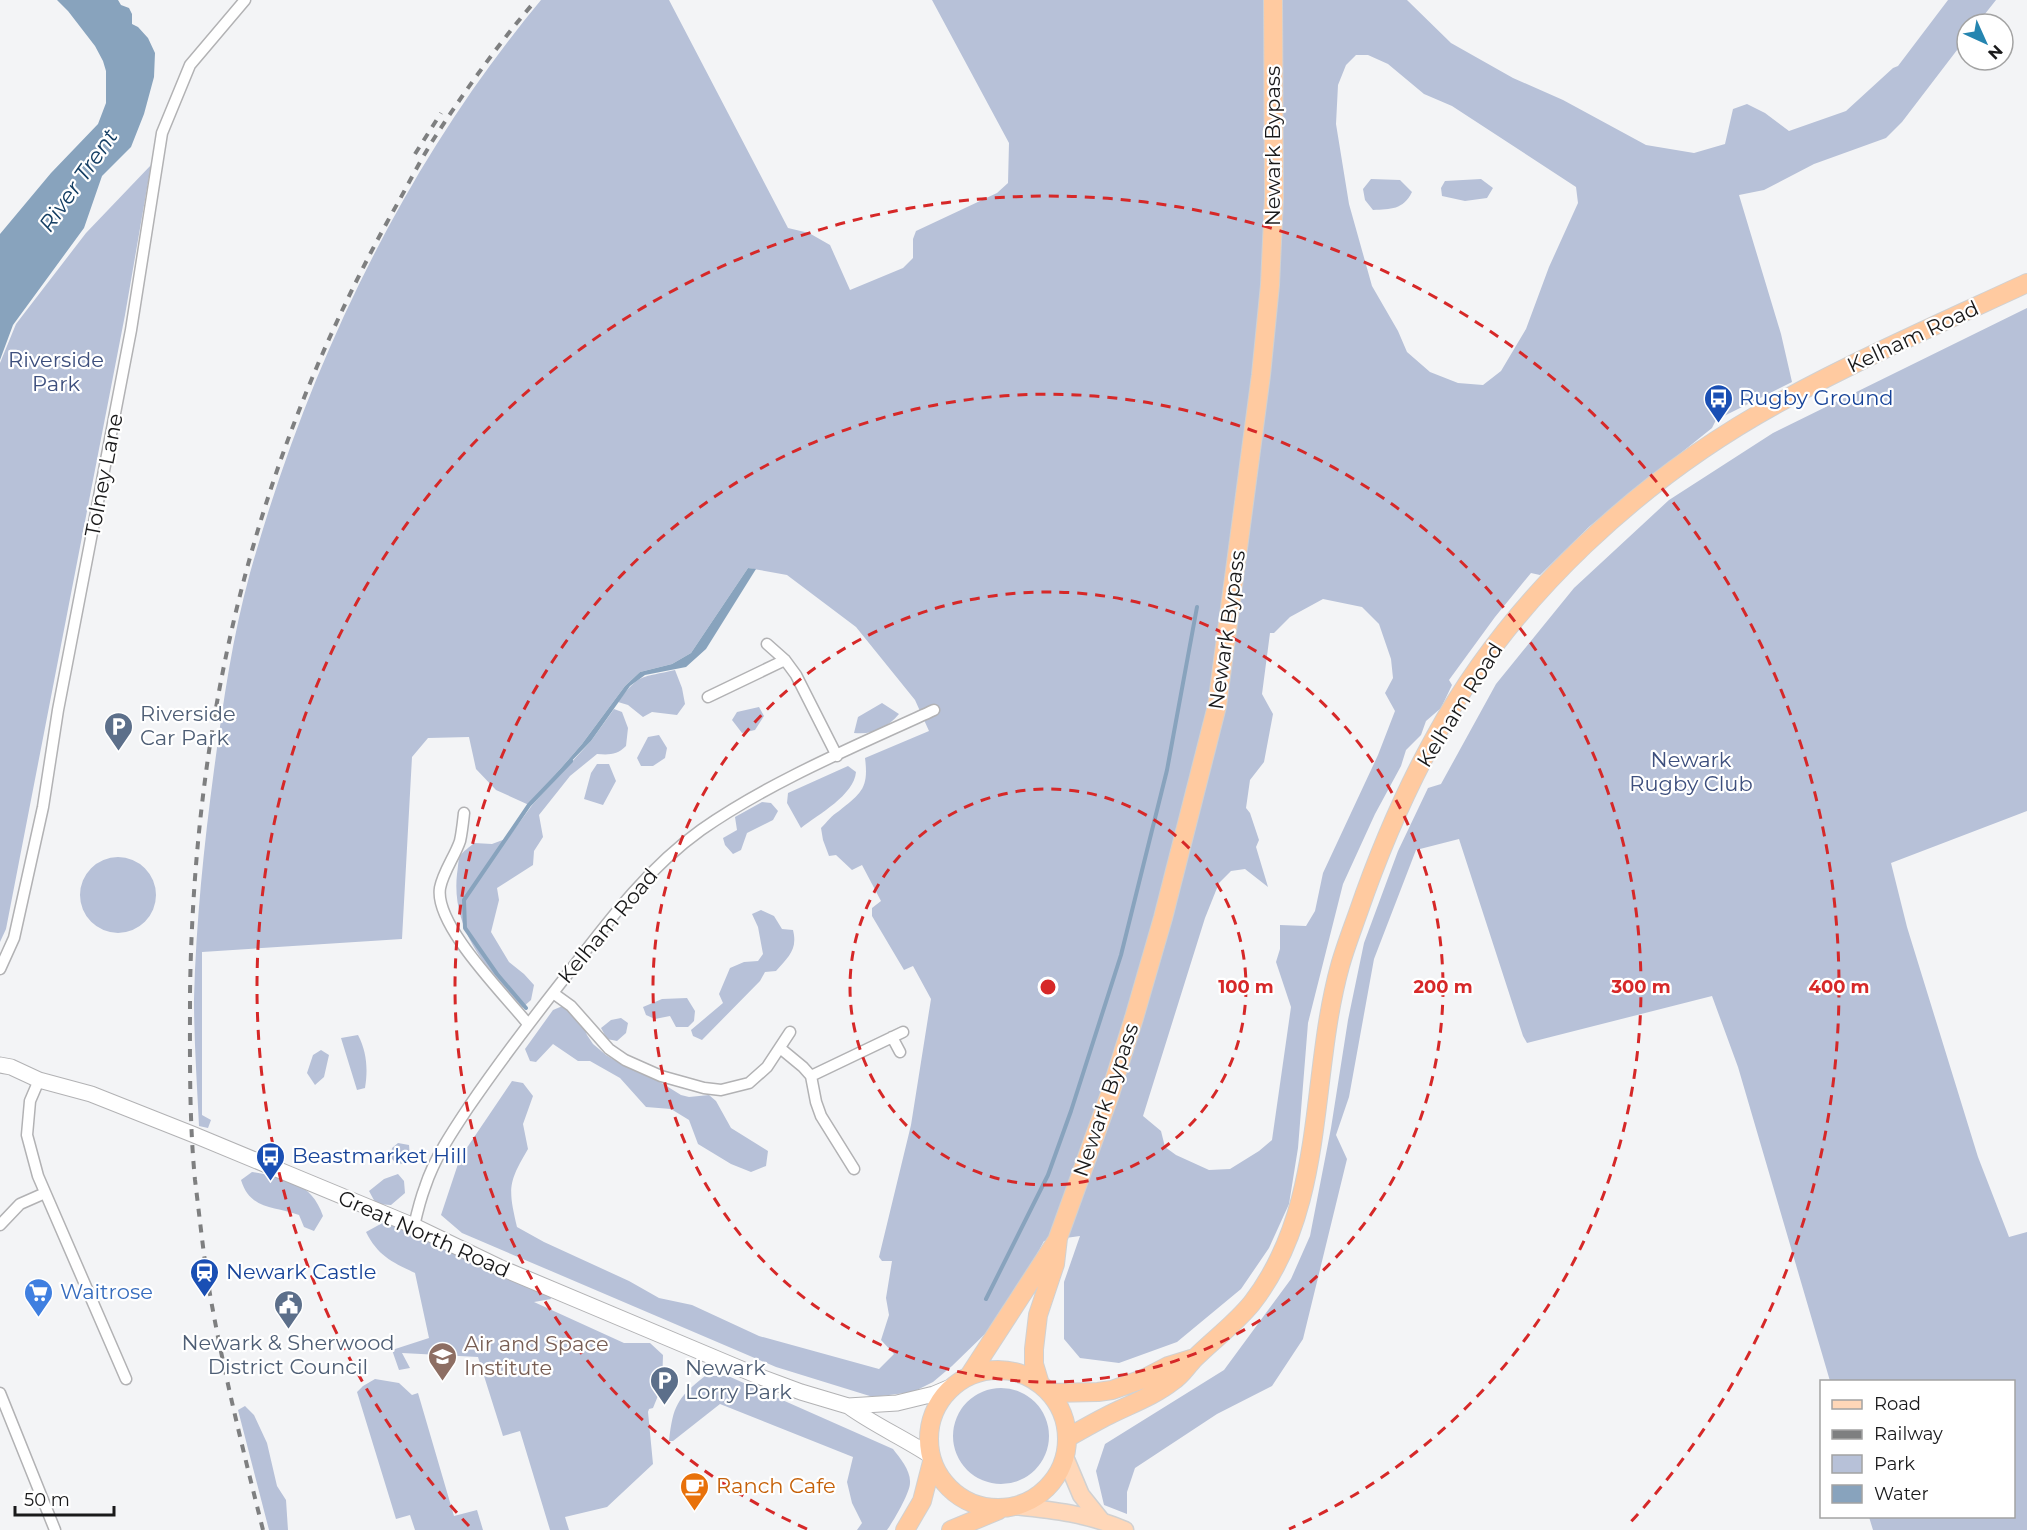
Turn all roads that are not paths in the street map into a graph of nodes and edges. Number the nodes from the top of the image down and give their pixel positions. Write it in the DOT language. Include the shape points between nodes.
graph roads {
  1 [pos="245,0"];
  2 [pos="1273,0"];
  3 [pos="2027,283"];
  4 [pos="767,644"];
  5 [pos="785,660"];
  6 [pos="708,697"];
  7 [pos="934,710"];
  8 [pos="837,756"];
  9 [pos="464,813"];
  10 [pos="0,969"];
  11 [pos="553,993"];
  12 [pos="528,1024"];
  13 [pos="790,1032"];
  14 [pos="903,1032"];
  15 [pos="892,1037"];
  16 [pos="780,1048"];
  17 [pos="900,1052"];
  18 [pos="0,1065"];
  19 [pos="811,1076"];
  20 [pos="39,1080"];
  21 [pos="854,1169"];
  22 [pos="45,1193"];
  23 [pos="0,1225"];
  24 [pos="414,1226"];
  25 [pos="1058,1238"];
  26 [pos="1195,1358"];
  27 [pos="969,1376"];
  28 [pos="126,1379"];
  29 [pos="953,1386"];
  30 [pos="1045,1388"];
  31 [pos="0,1393"];
  32 [pos="848,1406"];
  33 [pos="1067,1438"];
  34 [pos="1065,1457"];
  35 [pos="932,1459"];
  36 [pos="1010,1507"];
  37 [pos="1101,1520"];
  38 [pos="55,1530"];
  39 [pos="905,1530"];
  40 [pos="951,1530"];
  41 [pos="1125,1530"];
  1 -- 10 [label="street, Tolney Lane" via="190,65 162,133 131,330 43,807 14,938"];
  2 -- 25 [label="highway, Newark Bypass" via="1274,198 1270,285 1217,706 1134,1017"];
  3 -- 26 [label="highway, Kelham Road" via="1781,401 1715,442 1608,523 1528,603 1477,670 1436,735 1375,865 1340,965 1307,1181 1287,1245 1254,1300 1236,1322"];
  4 -- 5 [label="street"];
  5 -- 6 [label="street"];
  5 -- 8 [label="street"];
  7 -- 8 [label="street, Kelham Road"];
  8 -- 11 [label="street, Kelham Road" via="733,808 680,847 627,898"];
  9 -- 12 [label="street" via="460,840 440,888 444,913 477,963"];
  11 -- 12 [label="street, Kelham Road"];
  11 -- 16 [label="street" via="625,1060 661,1076 704,1088 722,1090 749,1083 768,1067"];
  12 -- 24 [label="street, Kelham Road" via="453,1131 425,1185"];
  13 -- 16 [label="street"];
  14 -- 15 [label="street"];
  15 -- 17 [label="street"];
  15 -- 19 [label="street"];
  16 -- 19 [label="street"];
  18 -- 20 [label="main road, Great North Road"];
  19 -- 21 [label="street" via="822,1116"];
  20 -- 22 [label="street" via="30,1101 27,1135"];
  20 -- 24 [label="main road, Great North Road" via="102,1099 192,1134"];
  22 -- 23 [label="street" via="20,1203"];
  22 -- 28 [label="street"];
  24 -- 32 [label="main road, Great North Road" via="499,1267 749,1372"];
  25 -- 27 [label="highway, Newark Bypass"];
  25 -- 30 [label="highway, Newark Bypass" via="1055,1264 1038,1316 1034,1349 1034,1364"];
  26 -- 30 [label="highway, Kelham Road" via="1112,1390"];
  26 -- 33 [label="highway, Kelham Road" via="1176,1379"];
  27 -- 29 [label="highway"];
  27 -- 30 [label="highway" via="1005,1370 1023,1374"];
  29 -- 32 [label="main road, Great North Road" via="897,1403"];
  29 -- 35 [label="highway" via="933,1416 929,1437"];
  30 -- 33 [label="highway" via="1062,1414"];
  31 -- 38 [label="street"];
  32 -- 35 [label="main road, Great North Road"];
  33 -- 34 [label="highway"];
  34 -- 36 [label="highway" via="1046,1489"];
  34 -- 37 [label="main road" via="1081,1495"];
  35 -- 36 [label="highway" via="947,1486 964,1499 984,1507"];
  35 -- 39 [label="highway" via="922,1501"];
  36 -- 37 [label="main road" via="1057,1510"];
  36 -- 40 [label="highway"];
  37 -- 41 [label="main road"];
}
